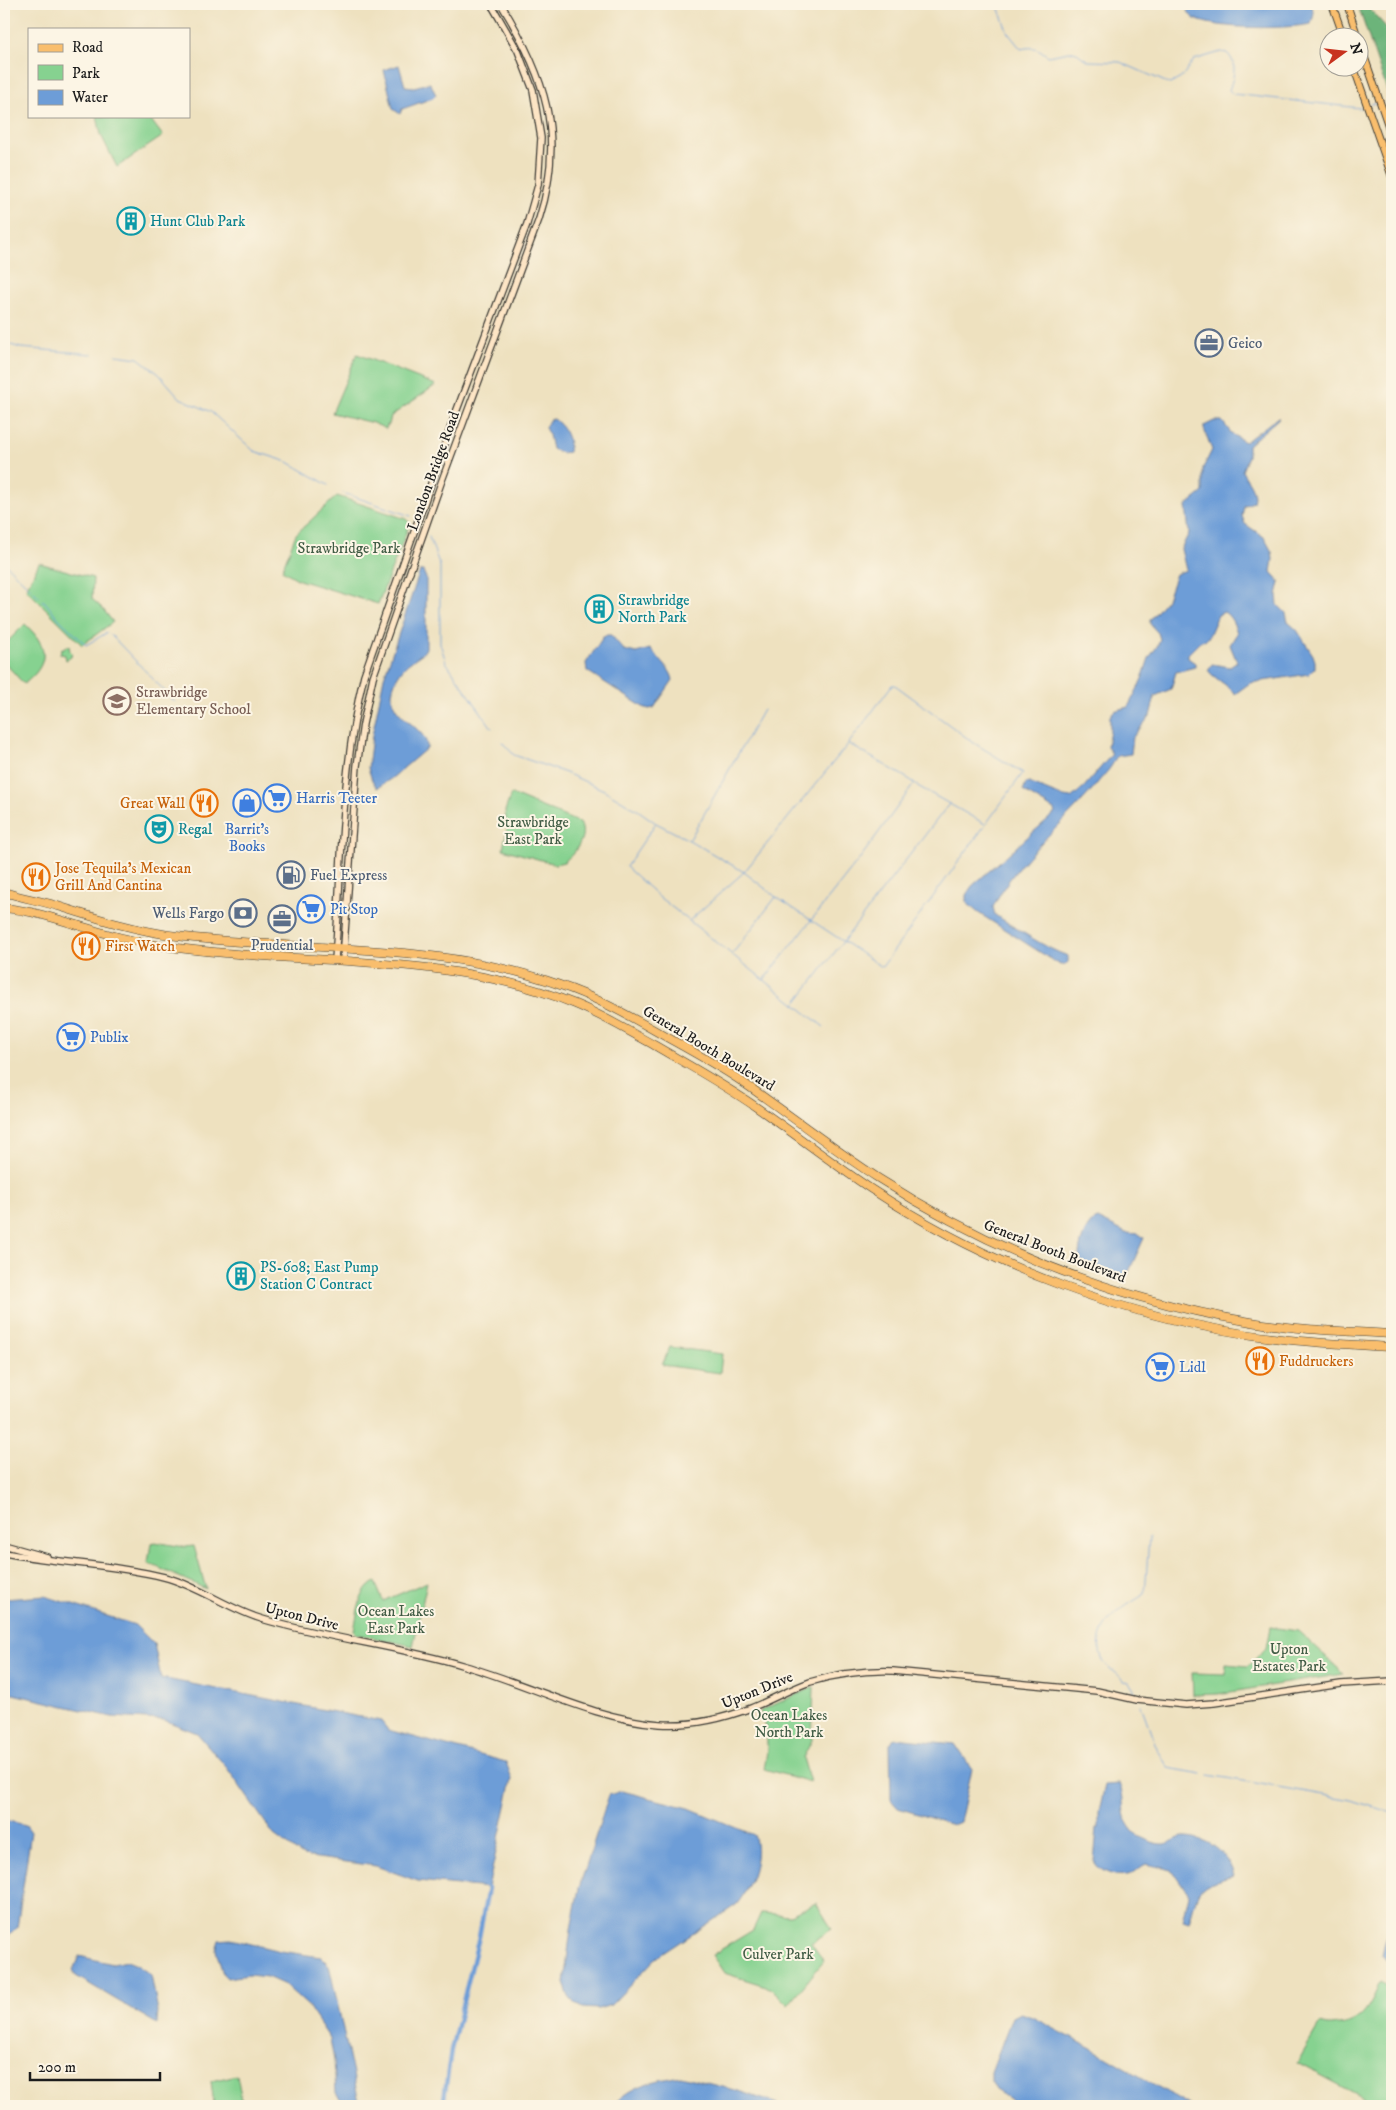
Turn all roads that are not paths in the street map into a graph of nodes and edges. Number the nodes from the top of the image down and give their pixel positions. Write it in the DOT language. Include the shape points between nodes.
graph roads {
  1 [pos="491,4"];
  2 [pos="501,4"];
  3 [pos="1332,4"];
  4 [pos="1347,4"];
  5 [pos="1340,28"];
  6 [pos="1355,28"];
  7 [pos="1368,67"];
  8 [pos="1357,78"];
  9 [pos="1392,136"];
  10 [pos="1392,177"];
  11 [pos="4,894"];
  12 [pos="4,908"];
  13 [pos="155,932"];
  14 [pos="110,935"];
  15 [pos="340,947"];
  16 [pos="339,960"];
  17 [pos="1392,1334"];
  18 [pos="1392,1347"];
  19 [pos="4,1545"];
  20 [pos="4,1553"];
  21 [pos="61,1561"];
  22 [pos="1392,1681"];
  1 -- 15 [label="main road, London Bridge Road" via="518,51 533,90 541,138 538,185 529,218 364,675 346,773"];
  2 -- 15 [label="main road, London Bridge Road" via="531,56 545,97 550,132 548,182 539,219 373,677 357,766"];
  3 -- 5 [label="main road"];
  4 -- 6 [label="main road"];
  7 -- 9 [label="main road"];
  8 -- 10 [label="main road"];
  11 -- 13 [label="highway, General Booth Boulevard"];
  12 -- 14 [label="highway, General Booth Boulevard" via="53,917"];
  13 -- 14 [label="highway" via="116,929"];
  13 -- 15 [label="highway, General Booth Boulevard" via="212,940"];
  14 -- 16 [label="highway, General Booth Boulevard" via="210,953"];
  15 -- 16 [label="main road, London Bridge Road"];
  15 -- 17 [label="highway, General Booth Boulevard" via="404,952 500,968 583,993 731,1074 864,1169 928,1209 984,1238 1084,1280 1169,1305 1248,1321 1306,1329"];
  16 -- 18 [label="highway, General Booth Boulevard" via="396,964 489,978 578,1005 719,1083 869,1188 920,1219 981,1251 1054,1283 1136,1310 1211,1328 1298,1340"];
  19 -- 21 [label="main road, Upton Drive"];
  20 -- 21 [label="main road, Upton Drive"];
  21 -- 22 [label="main road, Upton Drive" via="165,1577 260,1618 454,1662 608,1714 653,1723 714,1720 809,1683 867,1671 1079,1690 1186,1705 1341,1684"];
}
